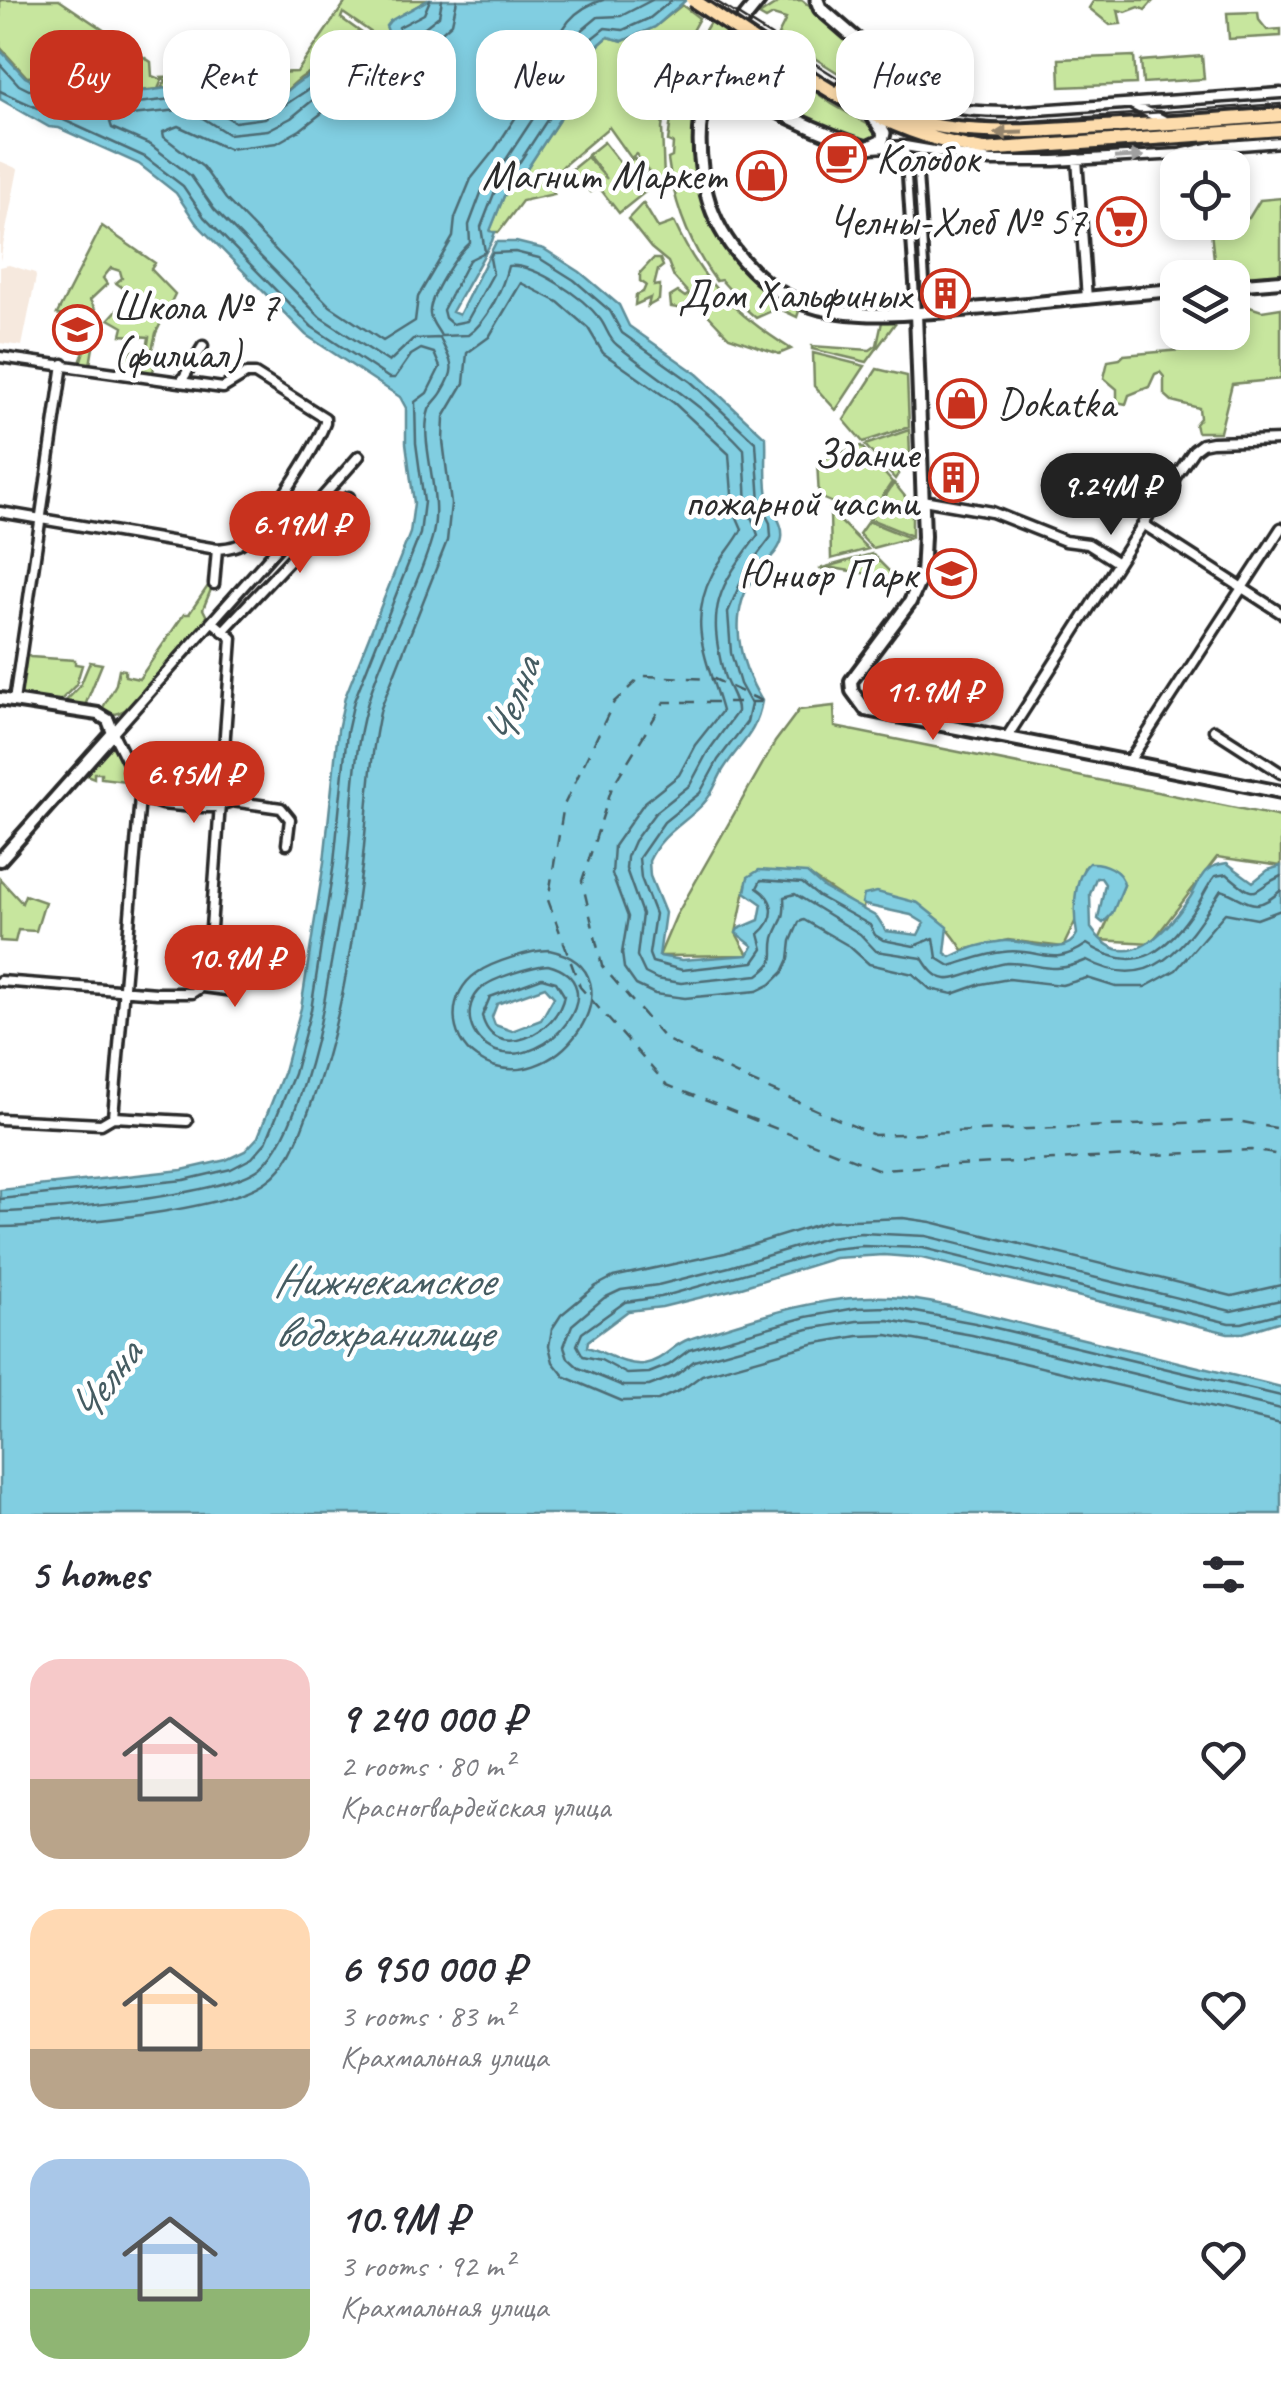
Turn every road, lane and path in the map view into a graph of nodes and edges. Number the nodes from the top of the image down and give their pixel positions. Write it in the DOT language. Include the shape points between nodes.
graph roads {
  1 [pos="693,0"];
  2 [pos="708,0"];
  3 [pos="759,3"];
  4 [pos="816,3"];
  5 [pos="737,30"];
  6 [pos="744,30"];
  7 [pos="748,30"];
  8 [pos="847,30"];
  9 [pos="1281,93"];
  10 [pos="1130,103"];
  11 [pos="974,111"];
  12 [pos="1281,116"];
  13 [pos="700,120"];
  14 [pos="797,120"];
  15 [pos="881,120"];
  16 [pos="890,120"];
  17 [pos="907,120"];
  18 [pos="1169,123"];
  19 [pos="899,126"];
  20 [pos="1281,130"];
  21 [pos="1223,134"];
  22 [pos="1281,142"];
  23 [pos="905,146"];
  24 [pos="867,148"];
  25 [pos="1189,150"];
  26 [pos="1199,150"];
  27 [pos="1160,155"];
  28 [pos="965,157"];
  29 [pos="917,158"];
  30 [pos="1077,159"];
  31 [pos="920,207"];
  32 [pos="909,208"];
  33 [pos="911,232"];
  34 [pos="922,232"];
  35 [pos="912,257"];
  36 [pos="923,257"];
  37 [pos="1281,282"];
  38 [pos="1250,284"];
  39 [pos="914,286"];
  40 [pos="925,286"];
  41 [pos="1160,292"];
  42 [pos="1088,299"];
  43 [pos="922,313"];
  44 [pos="203,346"];
  45 [pos="0,357"];
  46 [pos="63,364"];
  47 [pos="181,382"];
  48 [pos="1281,440"];
  49 [pos="359,456"];
  50 [pos="350,497"];
  51 [pos="923,500"];
  52 [pos="0,512"];
  53 [pos="39,517"];
  54 [pos="1142,524"];
  55 [pos="1281,528"];
  56 [pos="217,549"];
  57 [pos="1118,562"];
  58 [pos="214,584"];
  59 [pos="1241,588"];
  60 [pos="1281,613"];
  61 [pos="213,622"];
  62 [pos="223,630"];
  63 [pos="0,699"];
  64 [pos="14,701"];
  65 [pos="1214,730"];
  66 [pos="112,733"];
  67 [pos="1007,737"];
  68 [pos="1130,760"];
  69 [pos="1281,773"];
  70 [pos="1280,788"];
  71 [pos="140,797"];
  72 [pos="222,804"];
  73 [pos="287,844"];
  74 [pos="0,860"];
  75 [pos="0,981"];
  76 [pos="241,983"];
  77 [pos="202,988"];
  78 [pos="123,990"];
  79 [pos="113,1117"];
  80 [pos="0,1120"];
  81 [pos="187,1121"];
  1 -- 6 [label="main road, bridge"];
  2 -- 7 [label="main road"];
  3 -- 5 [label="main road"];
  4 -- 8 [label="main road"];
  9 -- 10 [label="street"];
  10 -- 11 [label="street"];
  10 -- 18 [label="street"];
  12 -- 18 [label="main road"];
  13 -- 43 [label="street" via="699,165 709,204 739,257 803,304"];
  14 -- 24 [label="main road"];
  15 -- 24 [label="main road" via="882,141"];
  16 -- 19 [label="main road"];
  18 -- 17 [label="main road, one-way" via="984,134"];
  19 -- 21 [label="main road" via="982,150"];
  19 -- 28 [label="street"];
  20 -- 21 [label="main road"];
  21 -- 25 [label="street"];
  22 -- 26 [label="street"];
  23 -- 24 [label="street"];
  23 -- 28 [label="street"];
  23 -- 32 [label="street"];
  30 -- 27 [label="street, one-way"];
  28 -- 30 [label="street"];
  29 -- 31 [label="street"];
  30 -- 42 [label="street"];
  31 -- 32 [label="street"];
  31 -- 34 [label="street"];
  32 -- 33 [label="street"];
  33 -- 34 [label="street"];
  33 -- 35 [label="street"];
  34 -- 36 [label="street"];
  35 -- 36 [label="street"];
  35 -- 39 [label="street"];
  36 -- 40 [label="street"];
  37 -- 38 [label="street"];
  39 -- 40 [label="street"];
  39 -- 43 [label="street"];
  40 -- 43 [label="street"];
  41 -- 42 [label="street"];
  42 -- 43 [label="street"];
  43 -- 51 [label="street"];
  44 -- 47 [label="street"];
  45 -- 46 [label="street"];
  46 -- 47 [label="street"];
  46 -- 53 [label="street"];
  47 -- 56 [label="street" via="223,388 255,374 325,418 250,537"];
  48 -- 54 [label="street" via="1202,444"];
  49 -- 61 [label="street"];
  50 -- 62 [label="street"];
  51 -- 57 [label="street" via="992,512 1088,544"];
  51 -- 67 [label="street" via="921,579 851,680 852,692 866,710"];
  52 -- 53 [label="street"];
  53 -- 56 [label="street"];
  53 -- 64 [label="street"];
  54 -- 57 [label="street"];
  54 -- 59 [label="street"];
  55 -- 59 [label="street"];
  56 -- 58 [label="street"];
  57 -- 67 [label="street"];
  59 -- 60 [label="street"];
  59 -- 68 [label="street"];
  61 -- 62 [label="street"];
  61 -- 66 [label="street"];
  62 -- 72 [label="street" via="232,638"];
  63 -- 64 [label="street"];
  64 -- 66 [label="street" via="98,714"];
  65 -- 69 [label="street"];
  66 -- 71 [label="street"];
  66 -- 74 [label="street"];
  67 -- 68 [label="street"];
  68 -- 70 [label="street"];
  71 -- 72 [label="street" via="186,806"];
  71 -- 78 [label="street"];
  72 -- 73 [label="street" via="281,808 290,819"];
  72 -- 77 [label="street" via="209,972"];
  75 -- 78 [label="street"];
  76 -- 77 [label="street" via="234,991"];
  77 -- 78 [label="street"];
  78 -- 79 [label="street"];
  79 -- 80 [label="street" via="100,1124"];
  79 -- 81 [label="street"];
}
